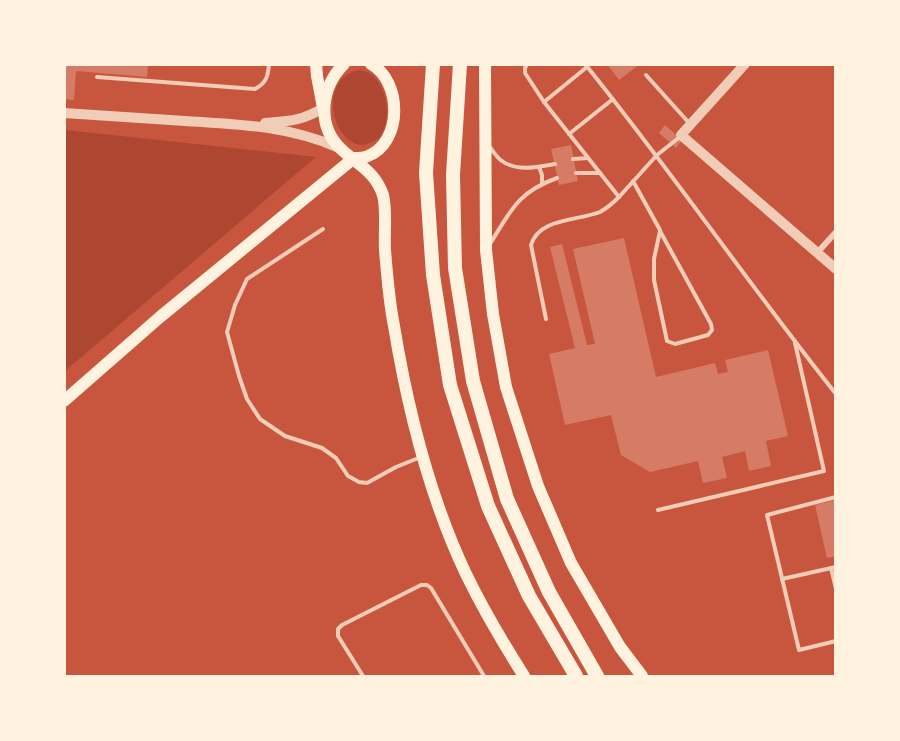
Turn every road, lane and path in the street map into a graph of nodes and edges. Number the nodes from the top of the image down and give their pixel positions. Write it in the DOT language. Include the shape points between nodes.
graph roads {
  1 [pos="269,64"];
  2 [pos="316,64"];
  3 [pos="344,64"];
  4 [pos="371,64"];
  5 [pos="433,64"];
  6 [pos="460,64"];
  7 [pos="485,64"];
  8 [pos="527,64"];
  9 [pos="745,64"];
  10 [pos="586,66"];
  11 [pos="646,75"];
  12 [pos="97,77"];
  13 [pos="613,99"];
  14 [pos="544,102"];
  15 [pos="323,108"];
  16 [pos="64,113"];
  17 [pos="243,124"];
  18 [pos="691,124"];
  19 [pos="569,134"];
  20 [pos="681,135"];
  21 [pos="485,142"];
  22 [pos="340,148"];
  23 [pos="657,155"];
  24 [pos="354,158"];
  25 [pos="588,158"];
  26 [pos="573,159"];
  27 [pos="555,164"];
  28 [pos="538,167"];
  29 [pos="576,173"];
  30 [pos="600,173"];
  31 [pos="557,178"];
  32 [pos="633,181"];
  33 [pos="542,183"];
  34 [pos="619,197"];
  35 [pos="323,229"];
  36 [pos="660,231"];
  37 [pos="836,232"];
  38 [pos="486,250"];
  39 [pos="818,253"];
  40 [pos="836,269"];
  41 [pos="546,319"];
  42 [pos="794,342"];
  43 [pos="836,394"];
  44 [pos="64,401"];
  45 [pos="422,457"];
  46 [pos="836,497"];
  47 [pos="658,510"];
  48 [pos="833,567"];
  49 [pos="782,579"];
  50 [pos="836,589"];
  51 [pos="836,641"];
  52 [pos="363,676"];
  53 [pos="484,676"];
  54 [pos="524,676"];
  55 [pos="576,676"];
  56 [pos="597,676"];
  57 [pos="642,676"];
  1 -- 12 [label="lane" via="264,84 255,89"];
  2 -- 15 [label="main road"];
  3 -- 15 [label="main road" via="327,89"];
  4 -- 24 [label="main road" via="384,75 390,88 393,127 382,145 369,156"];
  5 -- 55 [label="highway" via="426,173 433,275 450,385 488,506 529,596"];
  6 -- 56 [label="highway" via="453,175 455,268 473,381 507,499 549,592"];
  7 -- 21 [label="main road"];
  8 -- 14 [label="lane" via="525,73"];
  9 -- 18 [label="street"];
  10 -- 13 [label="lane"];
  10 -- 14 [label="lane"];
  11 -- 18 [label="lane"];
  13 -- 19 [label="lane"];
  13 -- 23 [label="lane"];
  14 -- 19 [label="lane"];
  15 -- 17 [label="street" via="298,120"];
  15 -- 22 [label="main road" via="329,131"];
  16 -- 17 [label="street"];
  17 -- 22 [label="street" via="319,138"];
  18 -- 20 [label="street"];
  19 -- 25 [label="lane"];
  20 -- 23 [label="lane"];
  20 -- 39 [label="street"];
  21 -- 28 [label="lane" via="502,162 518,168"];
  21 -- 38 [label="main road"];
  22 -- 24 [label="main road"];
  23 -- 32 [label="lane"];
  23 -- 42 [label="lane"];
  24 -- 44 [label="main road"];
  24 -- 45 [label="main road" via="367,168 383,197 388,288 405,389"];
  25 -- 26 [label="lane"];
  25 -- 30 [label="lane"];
  27 -- 28 [label="lane"];
  28 -- 33 [label="lane"];
  29 -- 30 [label="lane"];
  30 -- 34 [label="lane"];
  31 -- 33 [label="lane"];
  32 -- 34 [label="lane"];
  32 -- 36 [label="lane"];
  33 -- 38 [label="lane" via="513,205"];
  34 -- 41 [label="lane" via="600,212 553,224 533,238 531,245"];
  35 -- 45 [label="lane" via="247,279 235,304 227,332 247,399 260,419 285,436 322,447 358,482 367,483"];
  36 -- 36 [label="lane" via="654,280 667,341 675,344 708,335 711,324"];
  37 -- 39 [label="street"];
  38 -- 57 [label="main road" via="506,387 538,486 571,563 620,647"];
  39 -- 40 [label="street"];
  42 -- 43 [label="lane"];
  42 -- 47 [label="lane" via="824,471"];
  45 -- 54 [label="main road" via="465,573"];
  46 -- 49 [label="lane" via="766,515"];
  48 -- 49 [label="lane"];
  48 -- 50 [label="lane"];
  49 -- 51 [label="lane" via="799,650"];
  52 -- 53 [label="lane" via="338,636 338,629 426,585"];
}
